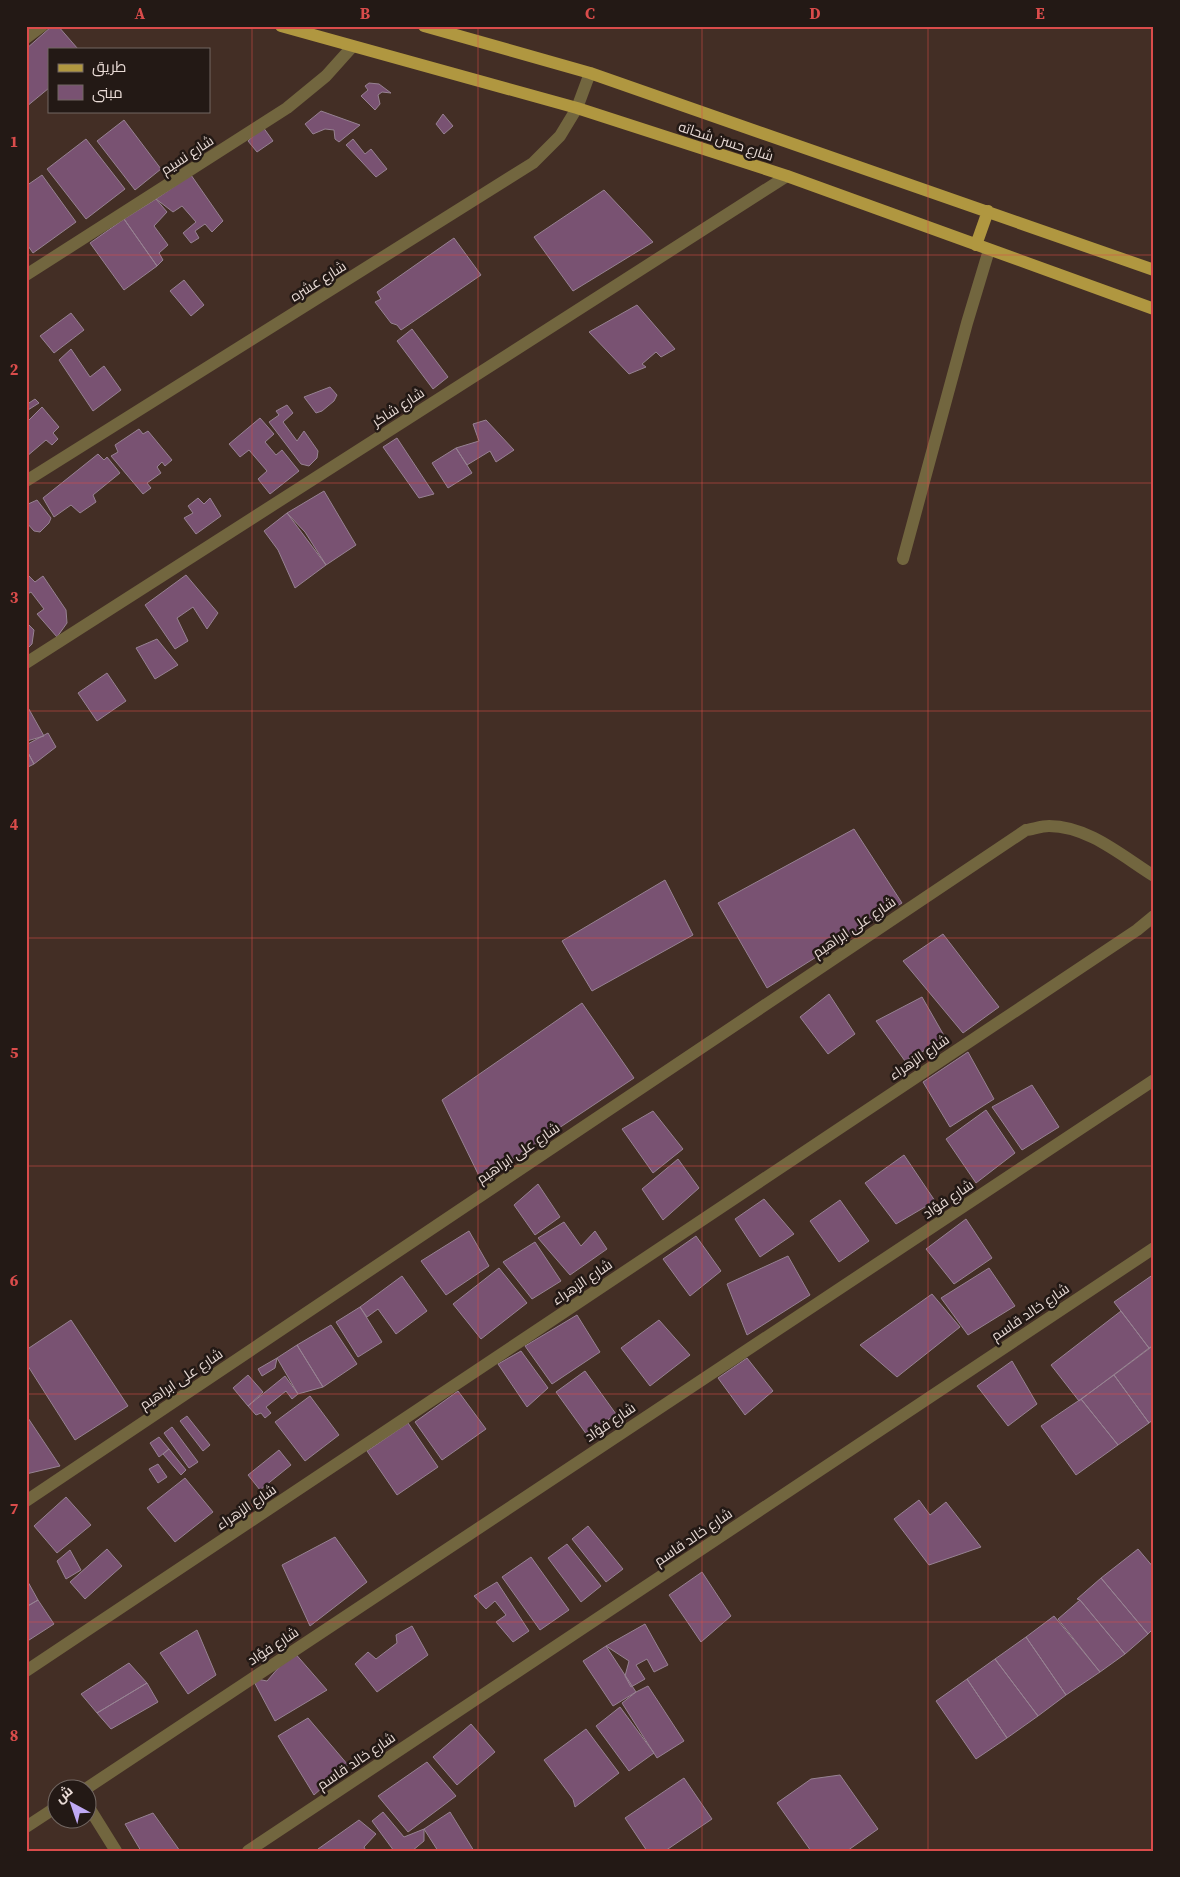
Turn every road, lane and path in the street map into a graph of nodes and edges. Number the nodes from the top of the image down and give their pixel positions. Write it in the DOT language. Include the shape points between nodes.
graph roads {
  1 [pos="42,26"];
  2 [pos="281,26"];
  3 [pos="424,26"];
  4 [pos="26,38"];
  5 [pos="352,47"];
  6 [pos="590,73"];
  7 [pos="577,108"];
  8 [pos="787,176"];
  9 [pos="988,211"];
  10 [pos="976,245"];
  11 [pos="989,250"];
  12 [pos="1154,270"];
  13 [pos="26,275"];
  14 [pos="1154,309"];
  15 [pos="26,481"];
  16 [pos="903,559"];
  17 [pos="26,663"];
  18 [pos="1154,876"];
  19 [pos="1154,916"];
  20 [pos="1154,1080"];
  21 [pos="1154,1248"];
  22 [pos="26,1501"];
  23 [pos="26,1671"];
  24 [pos="98,1781"];
  25 [pos="48,1813"];
  26 [pos="98,1822"];
  27 [pos="26,1827"];
  28 [pos="116,1851"];
  29 [pos="248,1851"];
  1 -- 4 [label="street"];
  2 -- 5 [label="main road, شارع حسن شحاته"];
  3 -- 6 [label="main road, شارع حسن شحاته"];
  5 -- 7 [label="main road, شارع حسن شحاته"];
  5 -- 13 [label="street, شارع نسيم" via="326,76 287,108"];
  6 -- 7 [label="street, شارع عشره"];
  6 -- 9 [label="main road, شارع حسن شحاته"];
  7 -- 8 [label="main road, شارع حسن شحاته"];
  7 -- 15 [label="street, شارع عشره" via="560,136 533,163"];
  8 -- 10 [label="main road, شارع حسن شحاته"];
  8 -- 17 [label="street, شارع شاكر"];
  9 -- 10 [label="main road"];
  9 -- 12 [label="main road, شارع حسن شحاته"];
  10 -- 11 [label="main road, شارع حسن شحاته"];
  11 -- 14 [label="main road, شارع حسن شحاته"];
  11 -- 16 [label="street"];
  18 -- 22 [label="street, شارع على ابراهيم" via="1094,838 1071,829 1048,826 1026,830"];
  19 -- 23 [label="street, شارع الزهراء"];
  20 -- 24 [label="street, شارع فؤاد"];
  21 -- 29 [label="street, شارع خالد قاسم"];
  25 -- 27 [label="street"];
  26 -- 28 [label="street"];
}
